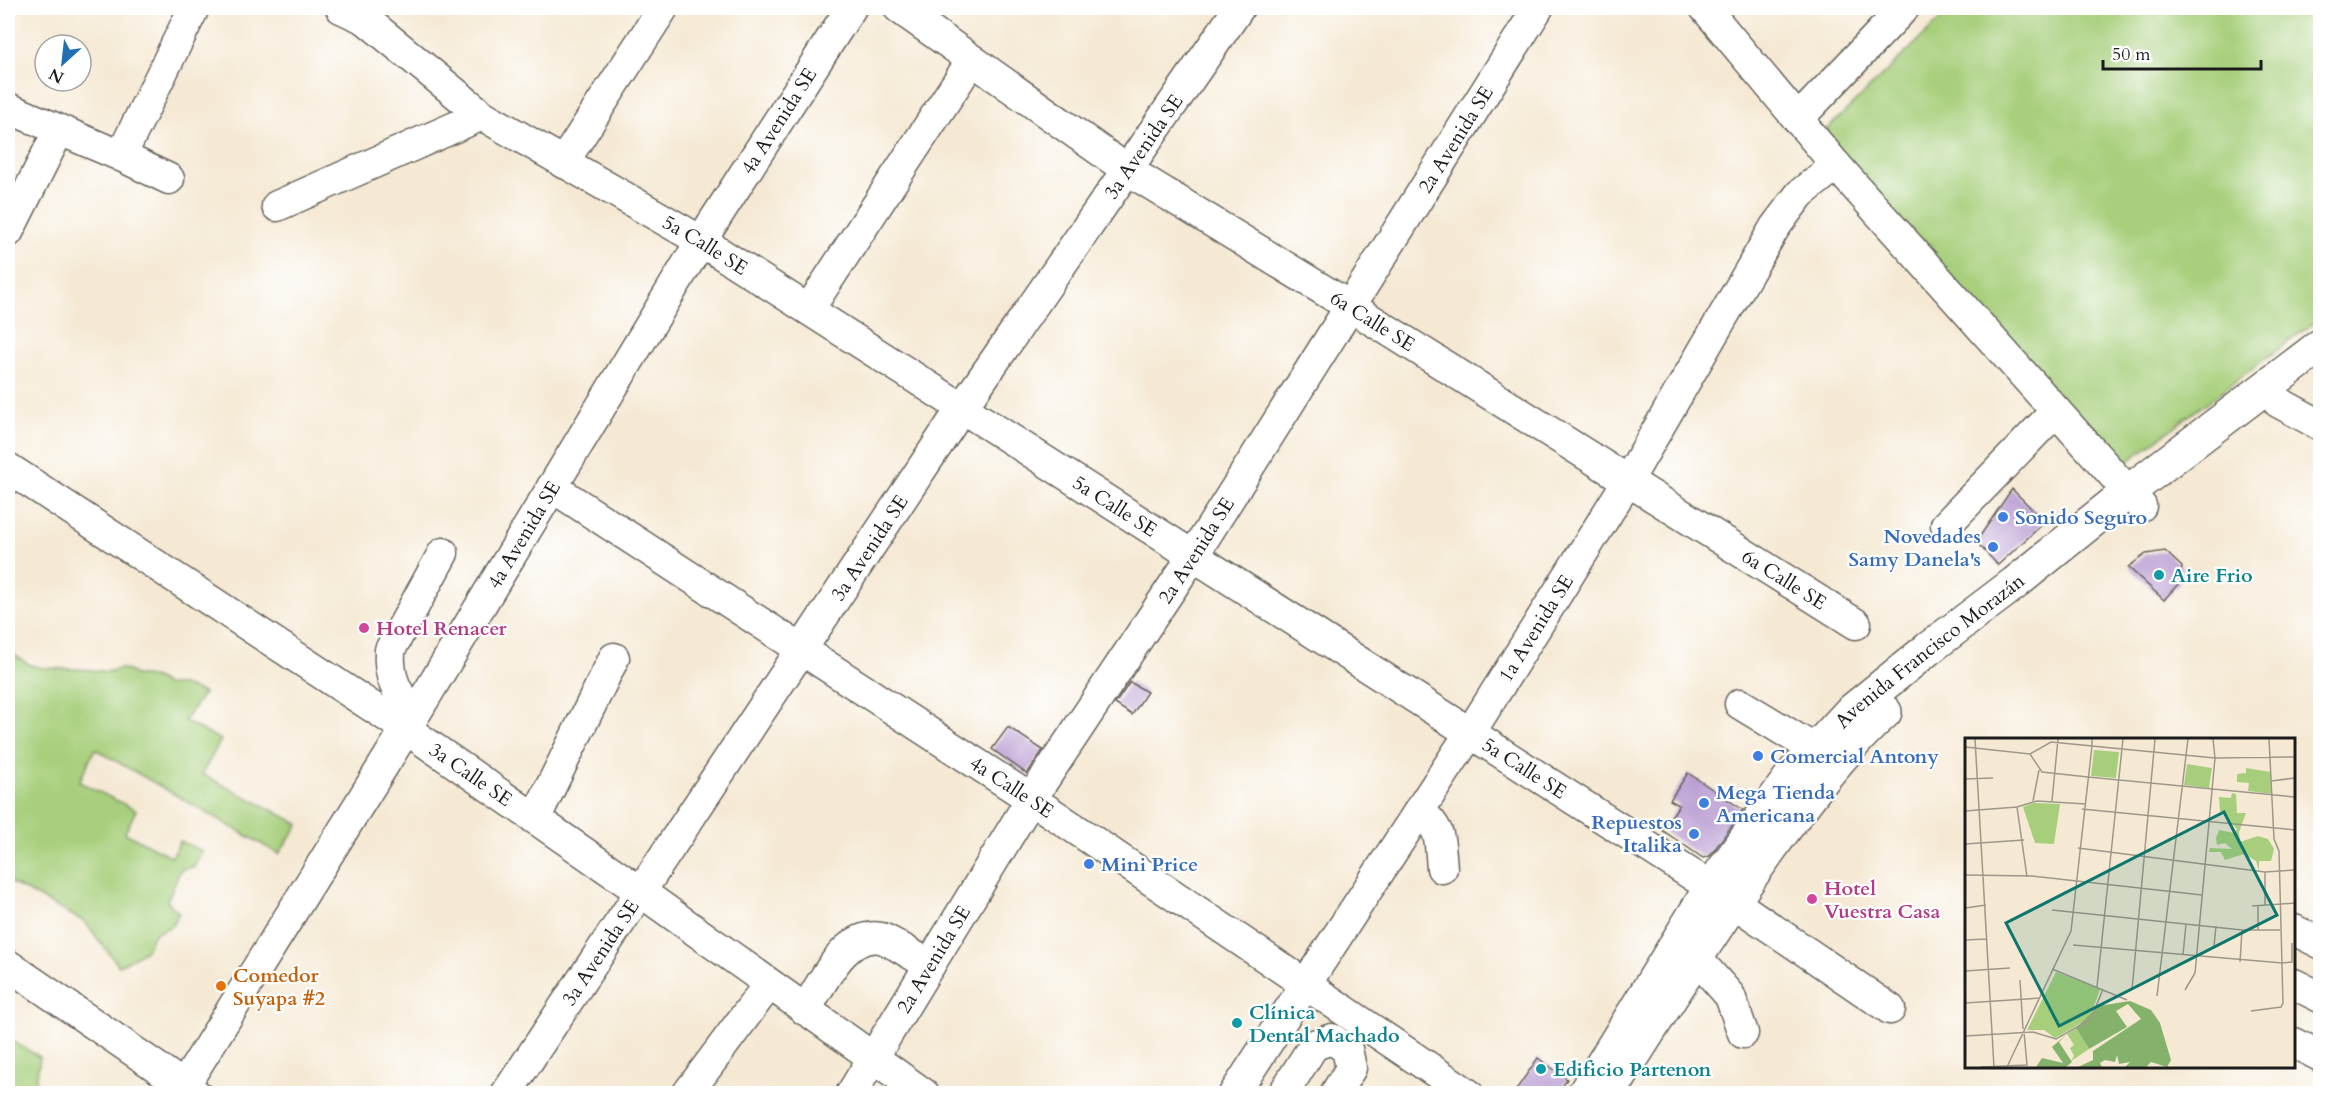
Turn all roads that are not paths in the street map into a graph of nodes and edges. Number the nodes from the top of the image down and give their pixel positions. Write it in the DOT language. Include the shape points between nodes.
graph roads {
  1 [pos="194,8"];
  2 [pos="663,8"];
  3 [pos="851,8"];
  4 [pos="899,8"];
  5 [pos="1239,8"];
  6 [pos="1538,8"];
  7 [pos="1705,8"];
  8 [pos="1904,8"];
  9 [pos="359,11"];
  10 [pos="972,60"];
  11 [pos="8,108"];
  12 [pos="482,115"];
  13 [pos="1798,119"];
  14 [pos="59,130"];
  15 [pos="121,156"];
  16 [pos="563,163"];
  17 [pos="1836,165"];
  18 [pos="1126,169"];
  19 [pos="169,179"];
  20 [pos="276,206"];
  21 [pos="8,232"];
  22 [pos="701,241"];
  23 [pos="1351,307"];
  24 [pos="809,309"];
  25 [pos="2320,346"];
  26 [pos="2320,370"];
  27 [pos="2278,402"];
  28 [pos="962,408"];
  29 [pos="2056,411"];
  30 [pos="2320,425"];
  31 [pos="8,468"];
  32 [pos="1627,482"];
  33 [pos="552,487"];
  34 [pos="2134,499"];
  35 [pos="1946,525"];
  36 [pos="443,553"];
  37 [pos="1193,556"];
  38 [pos="1856,624"];
  39 [pos="801,649"];
  40 [pos="1933,656"];
  41 [pos="614,658"];
  42 [pos="1740,704"];
  43 [pos="409,722"];
  44 [pos="1470,733"];
  45 [pos="1814,749"];
  46 [pos="1031,799"];
  47 [pos="1419,810"];
  48 [pos="535,819"];
  49 [pos="1442,868"];
  50 [pos="641,892"];
  51 [pos="1721,894"];
  52 [pos="2295,930"];
  53 [pos="2320,943"];
  54 [pos="1695,960"];
  55 [pos="930,965"];
  56 [pos="8,966"];
  57 [pos="1305,983"];
  58 [pos="769,984"];
  59 [pos="2295,984"];
  60 [pos="2320,997"];
  61 [pos="1890,1009"];
  62 [pos="805,1010"];
  63 [pos="1743,1033"];
  64 [pos="2295,1044"];
  65 [pos="2320,1056"];
  66 [pos="873,1059"];
  67 [pos="187,1091"];
  68 [pos="506,1094"];
  69 [pos="687,1094"];
  70 [pos="851,1094"];
  71 [pos="924,1094"];
  72 [pos="1234,1094"];
  73 [pos="1283,1094"];
  74 [pos="1335,1094"];
  75 [pos="1468,1094"];
  76 [pos="1584,1094"];
  77 [pos="1610,1094"];
  1 -- 15 [label="street"];
  2 -- 16 [label="street"];
  3 -- 22 [label="street, 4a Avenida SE"];
  4 -- 10 [label="street, 6a Calle SE"];
  5 -- 18 [label="street, 3a Avenida SE"];
  6 -- 23 [label="street, 2a Avenida SE"];
  7 -- 13 [label="street"];
  8 -- 13 [label="street"];
  9 -- 12 [label="street, 5a Calle SE"];
  10 -- 18 [label="street, 6a Calle SE"];
  10 -- 24 [label="street"];
  11 -- 14 [label="street"];
  12 -- 16 [label="street, 5a Calle SE"];
  12 -- 20 [label="street"];
  13 -- 17 [label="street"];
  14 -- 15 [label="street"];
  14 -- 21 [label="street"];
  15 -- 19 [label="street"];
  16 -- 22 [label="street, 5a Calle SE"];
  17 -- 29 [label="street"];
  17 -- 32 [label="street, 1a Avenida SE" via="1800,194 1774,227"];
  18 -- 23 [label="street, 6a Calle SE"];
  18 -- 28 [label="street, 3a Avenida SE"];
  22 -- 24 [label="street, 5a Calle SE"];
  22 -- 33 [label="street, 4a Avenida SE"];
  23 -- 32 [label="street, 6a Calle SE"];
  23 -- 37 [label="street, 2a Avenida SE"];
  24 -- 28 [label="street, 5a Calle SE"];
  25 -- 34 [label="main road, Avenida Francisco Morazán"];
  26 -- 27 [label="main road, Avenida Francisco Morazán"];
  27 -- 30 [label="street"];
  27 -- 34 [label="main road, Avenida Francisco Morazán"];
  28 -- 37 [label="street, 5a Calle SE"];
  28 -- 39 [label="street, 3a Avenida SE"];
  29 -- 34 [label="street"];
  29 -- 35 [label="street"];
  31 -- 43 [label="street, 3a Calle SE"];
  32 -- 38 [label="street, 6a Calle SE"];
  32 -- 44 [label="street, 1a Avenida SE"];
  33 -- 39 [label="street, 4a Calle SE"];
  33 -- 43 [label="street, 4a Avenida SE"];
  34 -- 40 [label="main road, Avenida Francisco Morazán"];
  36 -- 43 [label="street" via="390,650 394,688"];
  37 -- 44 [label="street, 5a Calle SE"];
  37 -- 46 [label="street, 2a Avenida SE"];
  39 -- 46 [label="street, 4a Calle SE"];
  39 -- 50 [label="street, 3a Avenida SE"];
  40 -- 45 [label="main road, Avenida Francisco Morazán" via="1850,712"];
  40 -- 51 [label="main road, Avenida Francisco Morazán"];
  41 -- 48 [label="street"];
  42 -- 45 [label="street"];
  43 -- 48 [label="street, 3a Calle SE"];
  43 -- 67 [label="street, 4a Avenida SE"];
  44 -- 47 [label="street, 1a Avenida SE"];
  44 -- 51 [label="street, 5a Calle SE"];
  45 -- 51 [label="main road, Avenida Francisco Morazán" via="1792,775"];
  46 -- 55 [label="street, 2a Avenida SE"];
  46 -- 57 [label="street, 4a Calle SE"];
  47 -- 49 [label="street" via="1438,831"];
  47 -- 57 [label="street, 1a Avenida SE"];
  48 -- 50 [label="street, 3a Calle SE"];
  50 -- 58 [label="street, 3a Calle SE"];
  50 -- 68 [label="street, 3a Avenida SE"];
  51 -- 54 [label="main road, Avenida Francisco Morazán"];
  51 -- 61 [label="street, 5a Calle SE"];
  51 -- 76 [label="main road, Avenida Francisco Morazán"];
  52 -- 53 [label="street"];
  54 -- 63 [label="street" via="1730,996"];
  54 -- 77 [label="main road, Avenida Francisco Morazán"];
  55 -- 62 [label="street" via="882,938 863,939 848,947 839,958"];
  55 -- 66 [label="street, 2a Avenida SE"];
  56 -- 67 [label="street"];
  57 -- 72 [label="street, 1a Avenida SE"];
  57 -- 75 [label="street, 4a Calle SE"];
  58 -- 62 [label="street, 3a Calle SE"];
  58 -- 69 [label="street"];
  59 -- 60 [label="street"];
  62 -- 66 [label="street, 3a Calle SE"];
  64 -- 65 [label="street"];
  66 -- 70 [label="street, 2a Avenida SE"];
  66 -- 71 [label="street, 3a Calle SE"];
  73 -- 74 [label="street" via="1314,1045 1332,1039 1347,1048 1351,1068"];
}
